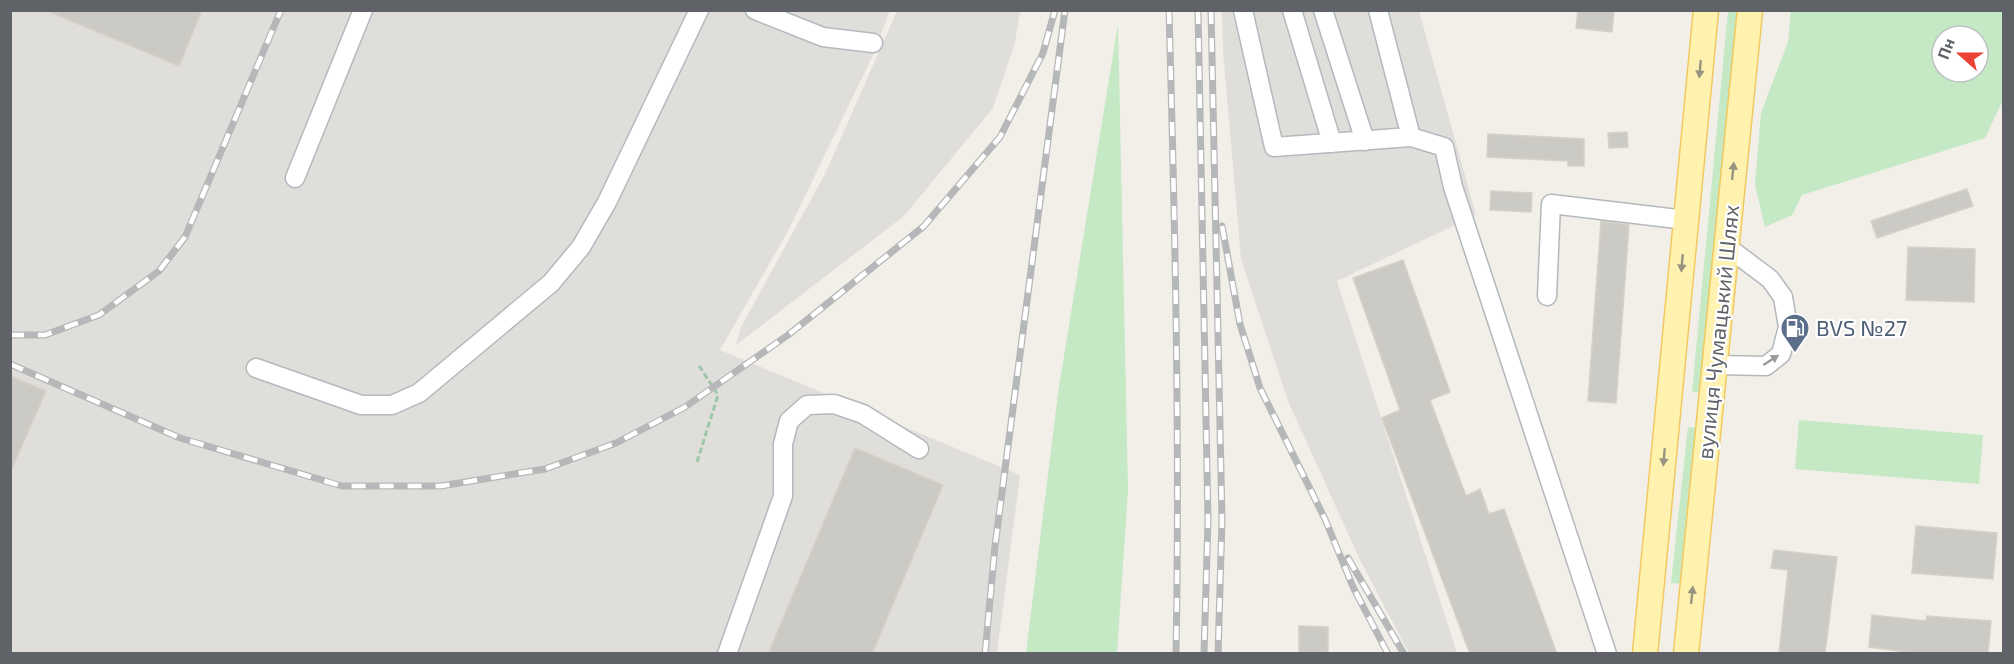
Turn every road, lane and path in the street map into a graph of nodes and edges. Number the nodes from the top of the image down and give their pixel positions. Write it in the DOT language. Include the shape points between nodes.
graph roads {
  1 [pos="363,10"];
  2 [pos="699,10"];
  3 [pos="755,10"];
  4 [pos="1244,10"];
  5 [pos="1292,10"];
  6 [pos="1323,10"];
  7 [pos="1378,10"];
  8 [pos="1706,10"];
  9 [pos="1750,10"];
  10 [pos="873,43"];
  11 [pos="1411,137"];
  12 [pos="1365,141"];
  13 [pos="1332,143"];
  14 [pos="295,178"];
  15 [pos="1686,220"];
  16 [pos="1726,246"];
  17 [pos="1547,296"];
  18 [pos="698,364"];
  19 [pos="1715,365"];
  20 [pos="256,368"];
  21 [pos="919,449"];
  22 [pos="697,462"];
  23 [pos="727,654"];
  24 [pos="1607,654"];
  25 [pos="1645,654"];
  26 [pos="1686,654"];
  1 -- 14 [label="lane"];
  2 -- 20 [label="lane" via="607,202 581,247 551,283 419,393 392,405 361,405"];
  3 -- 10 [label="lane" via="823,37"];
  4 -- 13 [label="lane" via="1274,147"];
  5 -- 13 [label="lane"];
  6 -- 12 [label="lane"];
  7 -- 11 [label="lane"];
  8 -- 15 [label="main road, вулиця Чумацький Шлях, one-way"];
  16 -- 9 [label="main road, вулиця Чумацький Шлях, one-way"];
  11 -- 12 [label="lane"];
  11 -- 24 [label="lane" via="1444,147 1453,187"];
  12 -- 13 [label="lane"];
  15 -- 17 [label="lane" via="1551,204"];
  15 -- 25 [label="main road, вулиця Чумацький Шлях, one-way"];
  16 -- 19 [label="main road, вулиця Чумацький Шлях"];
  19 -- 16 [label="lane, one-way" via="1766,366 1781,354 1788,327 1783,297 1770,279"];
  18 -- 22 [label="path" via="717,395"];
  26 -- 19 [label="main road, вулиця Чумацький Шлях, one-way"];
  21 -- 23 [label="lane" via="863,414 834,404 807,405 789,421 783,444 783,495"];
}
